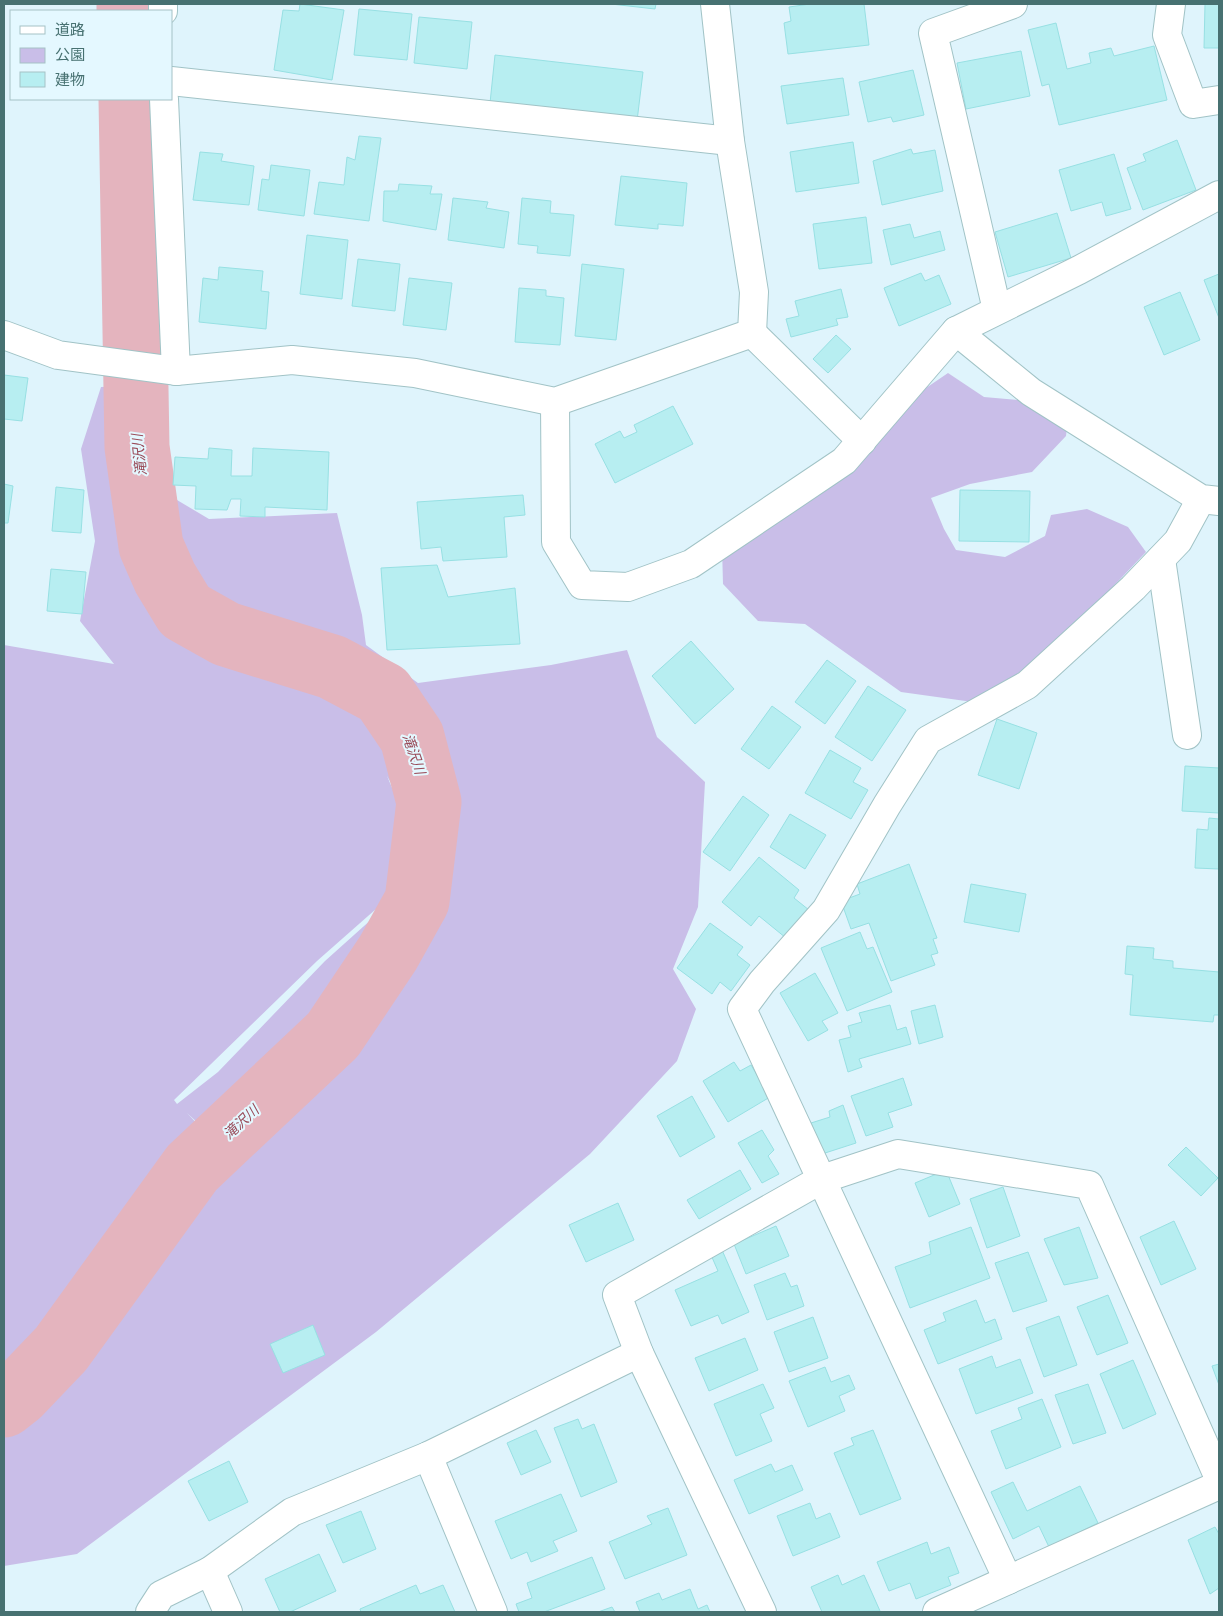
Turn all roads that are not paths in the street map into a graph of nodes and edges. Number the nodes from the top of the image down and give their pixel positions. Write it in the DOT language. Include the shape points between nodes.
graph roads {
  1 [pos="715,4"];
  2 [pos="1013,4"];
  3 [pos="1171,4"];
  4 [pos="172,80"];
  5 [pos="164,100"];
  6 [pos="1219,100"];
  7 [pos="730,142"];
  8 [pos="1219,195"];
  9 [pos="997,310"];
  10 [pos="956,331"];
  11 [pos="752,333"];
  12 [pos="4,336"];
  13 [pos="176,371"];
  14 [pos="556,402"];
  15 [pos="862,441"];
  16 [pos="1210,500"];
  17 [pos="1161,559"];
  18 [pos="1188,735"];
  19 [pos="822,1179"];
  20 [pos="639,1353"];
  21 [pos="428,1456"];
  22 [pos="1219,1478"];
  23 [pos="1219,1485"];
  24 [pos="210,1572"];
  25 [pos="1008,1580"];
  26 [pos="150,1612"];
  27 [pos="228,1612"];
  28 [pos="493,1612"];
  29 [pos="762,1612"];
  30 [pos="937,1612"];
  1 -- 7 [label="street"];
  2 -- 9 [label="street" via="933,33"];
  3 -- 6 [label="street" via="1167,35 1193,104"];
  4 -- 7 [label="street"];
  5 -- 13 [label="street"];
  7 -- 11 [label="street" via="754,292"];
  8 -- 9 [label="street"];
  9 -- 10 [label="street"];
  10 -- 15 [label="street"];
  10 -- 16 [label="street" via="1031,392"];
  11 -- 14 [label="street"];
  11 -- 15 [label="street"];
  12 -- 13 [label="street" via="58,355"];
  13 -- 14 [label="street" via="292,360 415,373"];
  14 -- 15 [label="street" via="556,542 582,585 628,587 691,564 844,461"];
  16 -- 17 [label="street"];
  17 -- 18 [label="street"];
  17 -- 19 [label="street" via="1026,685 928,740 826,910 742,1009"];
  19 -- 20 [label="street" via="617,1295"];
  19 -- 22 [label="street" via="898,1154 1089,1184"];
  19 -- 25 [label="street"];
  20 -- 21 [label="street"];
  20 -- 29 [label="street"];
  21 -- 24 [label="street" via="292,1512"];
  21 -- 28 [label="street"];
  23 -- 25 [label="street"];
  24 -- 26 [label="street" via="161,1595"];
  24 -- 27 [label="street"];
  25 -- 30 [label="street"];
}
